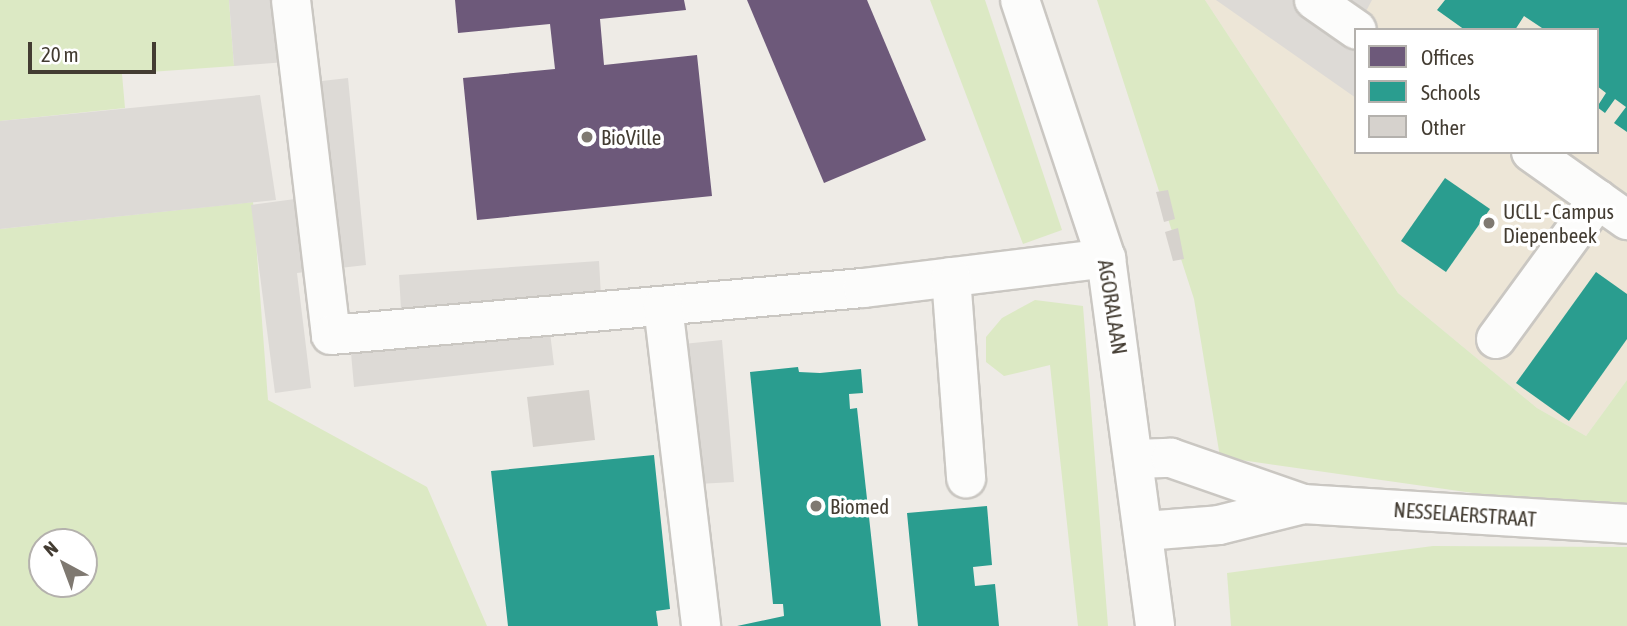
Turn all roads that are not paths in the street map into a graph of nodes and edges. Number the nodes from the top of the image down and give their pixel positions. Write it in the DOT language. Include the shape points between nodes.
graph roads {
  1 [pos="291,0"];
  2 [pos="1020,0"];
  3 [pos="1314,0"];
  4 [pos="1354,28"];
  5 [pos="1534,154"];
  6 [pos="1613,210"];
  7 [pos="1106,258"];
  8 [pos="951,276"];
  9 [pos="663,306"];
  10 [pos="1496,339"];
  11 [pos="1135,458"];
  12 [pos="966,478"];
  13 [pos="1303,504"];
  14 [pos="1627,524"];
  15 [pos="1145,531"];
  16 [pos="701,626"];
  17 [pos="1155,626"];
  1 -- 9 [label="street" via="331,335"];
  2 -- 7 [label="street, AGORALAAN"];
  3 -- 4 [label="street"];
  5 -- 6 [label="street"];
  6 -- 10 [label="street"];
  7 -- 8 [label="street"];
  7 -- 11 [label="street, AGORALAAN"];
  8 -- 9 [label="street"];
  8 -- 12 [label="street"];
  9 -- 16 [label="street"];
  11 -- 13 [label="street, NESSELAERSTRAAT" via="1171,458"];
  11 -- 15 [label="street, AGORALAAN"];
  13 -- 14 [label="street, NESSELAERSTRAAT"];
  13 -- 15 [label="street, NESSELAERSTRAAT" via="1219,525"];
  15 -- 17 [label="street, AGORALAAN"];
}
